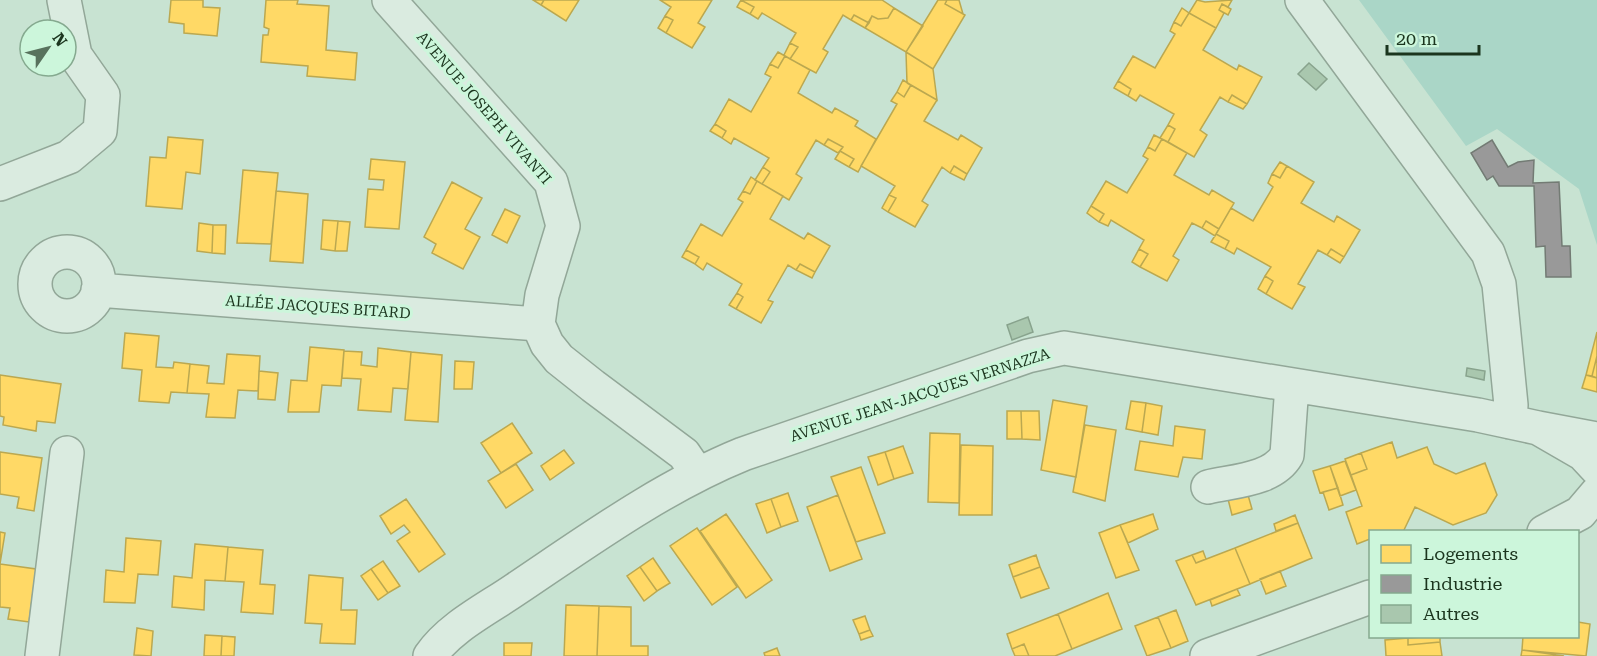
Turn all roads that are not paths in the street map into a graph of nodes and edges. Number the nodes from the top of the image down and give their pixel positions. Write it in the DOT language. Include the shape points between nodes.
graph roads {
  1 [pos="64,0"];
  2 [pos="388,0"];
  3 [pos="1302,0"];
  4 [pos="0,184"];
  5 [pos="98,290"];
  6 [pos="538,324"];
  7 [pos="1292,385"];
  8 [pos="1524,425"];
  9 [pos="1597,440"];
  10 [pos="67,453"];
  11 [pos="1597,469"];
  12 [pos="697,473"];
  13 [pos="1208,487"];
  14 [pos="1597,493"];
  15 [pos="1597,525"];
  16 [pos="1546,530"];
  17 [pos="1579,534"];
  18 [pos="1369,598"];
  19 [pos="42,656"];
  20 [pos="430,656"];
  21 [pos="1207,656"];
  1 -- 4 [label="street" via="75,56 103,95 100,131 69,157"];
  2 -- 6 [label="street, AVENUE JOSEPH VIVANTI" via="551,182 563,226 542,295"];
  3 -- 8 [label="street" via="1488,253 1499,284 1511,405"];
  5 -- 6 [label="street, ALLÉE JACQUES BITARD"];
  6 -- 12 [label="street" via="547,344 560,359 684,454"];
  7 -- 8 [label="street, AVENUE JEAN-JACQUES VERNAZZA"];
  7 -- 12 [label="street, AVENUE JEAN-JACQUES VERNAZZA" via="1064,348 1028,356"];
  7 -- 13 [label="street" via="1287,455 1282,465 1268,473"];
  8 -- 9 [label="street, AVENUE JEAN-JACQUES VERNAZZA"];
  8 -- 11 [label="street, AVENUE JEAN-JACQUES VERNAZZA" via="1583,454"];
  10 -- 19 [label="street"];
  12 -- 20 [label="street, AVENUE JEAN-JACQUES VERNAZZA" via="455,631"];
  14 -- 16 [label="street" via="1580,513"];
  15 -- 17 [label="street"];
  18 -- 21 [label="street"];
}
